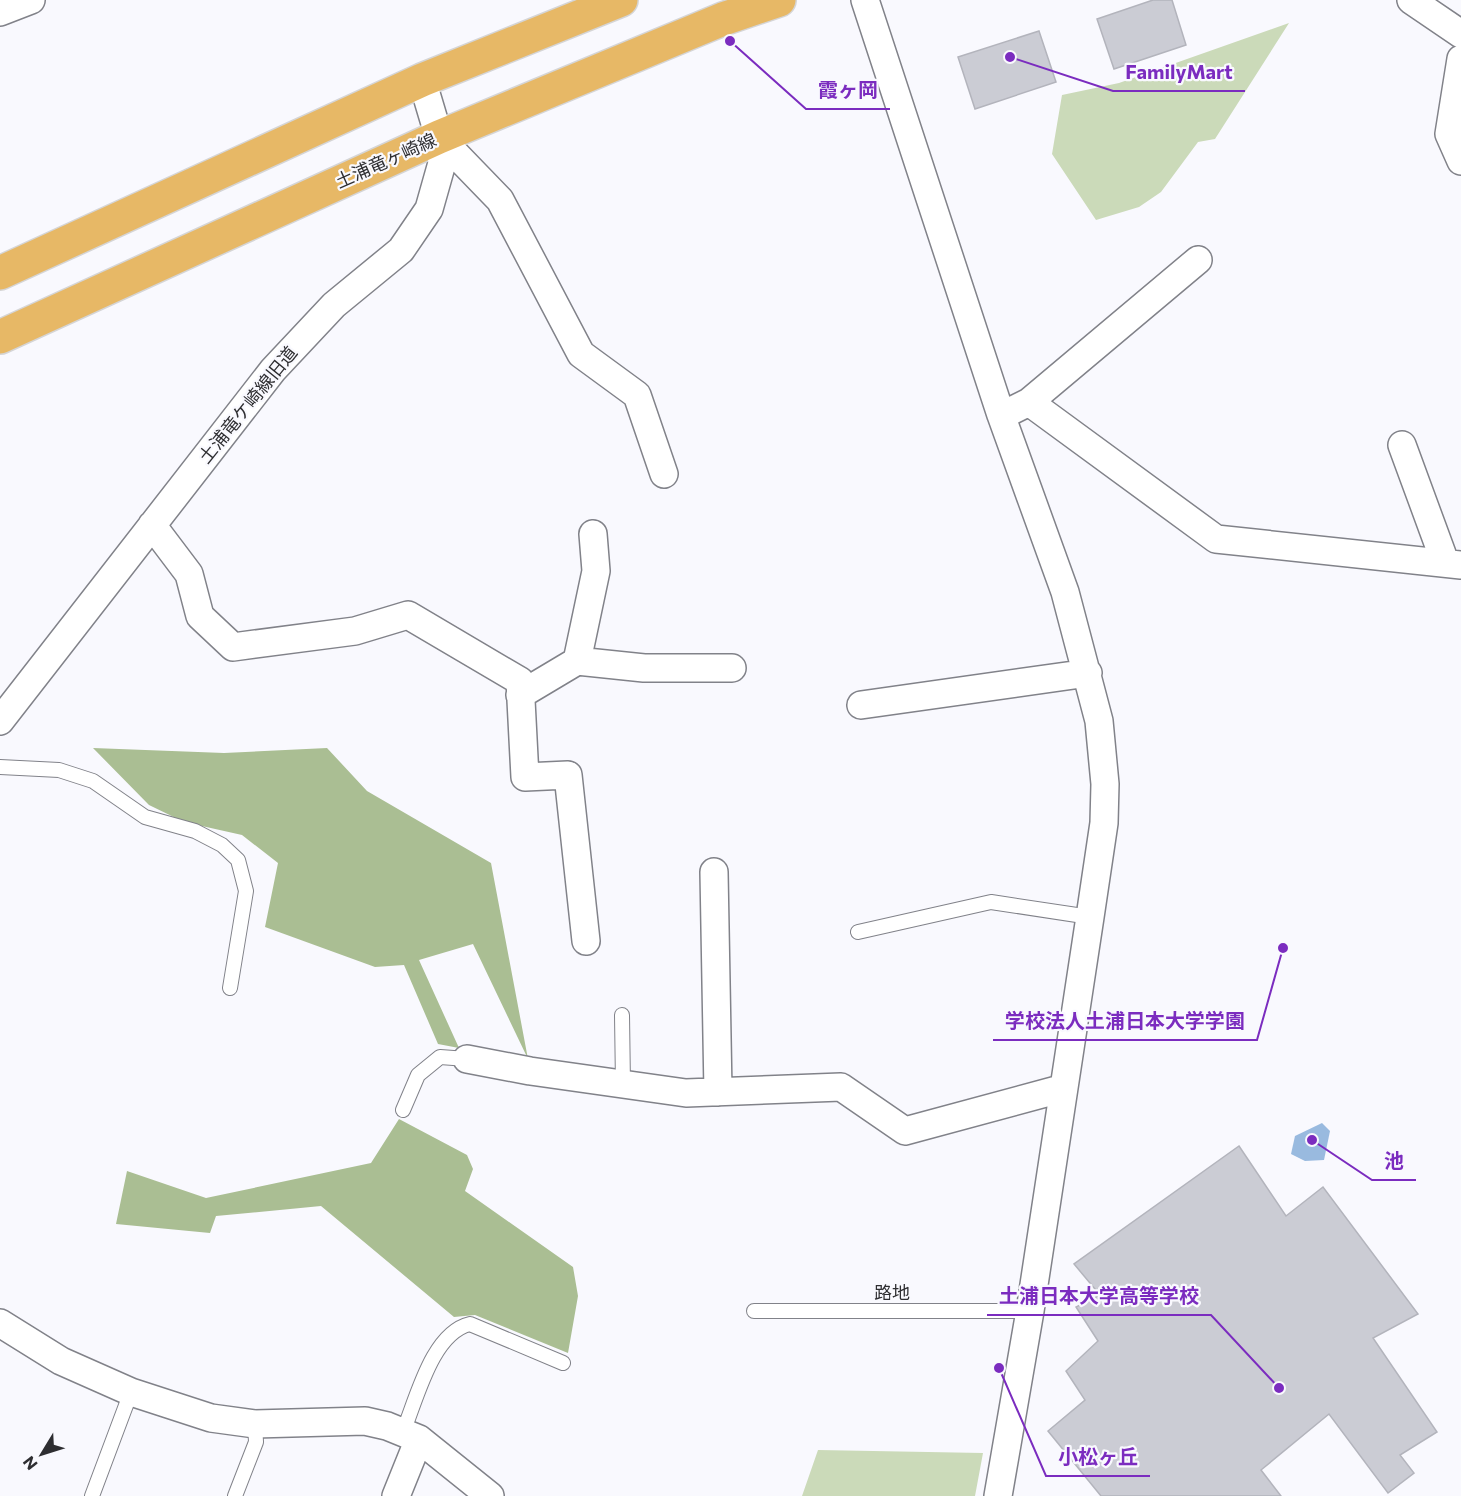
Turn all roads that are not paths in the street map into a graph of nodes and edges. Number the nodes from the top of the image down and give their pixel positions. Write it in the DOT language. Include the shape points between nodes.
graph roads {
  1 [pos="31,0"];
  2 [pos="621,0"];
  3 [pos="779,0"];
  4 [pos="866,0"];
  5 [pos="1411,0"];
  6 [pos="0,12"];
  7 [pos="1461,34"];
  8 [pos="1461,59"];
  9 [pos="422,80"];
  10 [pos="439,137"];
  11 [pos="1461,161"];
  12 [pos="1198,261"];
  13 [pos="0,273"];
  14 [pos="0,337"];
  15 [pos="1029,402"];
  16 [pos="1001,415"];
  17 [pos="1402,445"];
  18 [pos="664,474"];
  19 [pos="152,525"];
  20 [pos="592,534"];
  21 [pos="1453,564"];
  22 [pos="577,661"];
  23 [pos="732,668"];
  24 [pos="1088,673"];
  25 [pos="520,695"];
  26 [pos="861,705"];
  27 [pos="0,721"];
  28 [pos="0,767"];
  29 [pos="714,872"];
  30 [pos="1090,917"];
  31 [pos="858,932"];
  32 [pos="586,941"];
  33 [pos="230,988"];
  34 [pos="622,1016"];
  35 [pos="467,1059"];
  36 [pos="623,1084"];
  37 [pos="1064,1088"];
  38 [pos="718,1092"];
  39 [pos="404,1110"];
  40 [pos="754,1311"];
  41 [pos="1030,1311"];
  42 [pos="0,1323"];
  43 [pos="563,1363"];
  44 [pos="131,1392"];
  45 [pos="255,1424"];
  46 [pos="411,1436"];
  47 [pos="92,1496"];
  48 [pos="235,1496"];
  49 [pos="396,1496"];
  50 [pos="490,1496"];
  51 [pos="998,1496"];
  1 -- 6 [label="street"];
  2 -- 9 [label="main road"];
  3 -- 10 [label="main road, 土浦竜ヶ崎線" via="723,19"];
  4 -- 16 [label="street"];
  5 -- 7 [label="street"];
  8 -- 11 [label="street" via="1449,134"];
  9 -- 10 [label="street, 土浦竜ケ崎線旧道"];
  9 -- 13 [label="main road"];
  10 -- 14 [label="main road, 土浦竜ヶ崎線"];
  10 -- 18 [label="street" via="500,200 581,354 637,395"];
  10 -- 19 [label="street, 土浦竜ケ崎線旧道" via="442,163 429,209 400,250 334,305 273,370"];
  12 -- 15 [label="street"];
  15 -- 16 [label="street"];
  15 -- 21 [label="street" via="1216,539"];
  16 -- 24 [label="street" via="1065,592"];
  17 -- 21 [label="street"];
  19 -- 25 [label="street" via="189,574 200,616 233,647 355,631 408,615 520,681"];
  19 -- 27 [label="street, 土浦竜ケ崎線旧道"];
  20 -- 22 [label="street" via="596,571"];
  22 -- 23 [label="street" via="644,668"];
  22 -- 25 [label="street"];
  24 -- 26 [label="street"];
  24 -- 30 [label="street" via="1099,721 1105,784 1104,823"];
  25 -- 32 [label="street" via="525,777 568,775"];
  28 -- 33 [label="lane" via="59,770 93,781 145,817 195,831 222,845 238,860 246,891"];
  29 -- 38 [label="street"];
  30 -- 31 [label="lane" via="991,902"];
  30 -- 37 [label="street"];
  34 -- 36 [label="lane"];
  35 -- 36 [label="street"];
  35 -- 39 [label="lane" via="440,1057 417,1075"];
  36 -- 38 [label="street" via="686,1093"];
  37 -- 38 [label="street" via="905,1131 841,1087"];
  37 -- 41 [label="street"];
  40 -- 41 [label="lane, 路地"];
  41 -- 51 [label="street"];
  42 -- 44 [label="street" via="61,1361"];
  43 -- 46 [label="lane" via="470,1324 458,1327 440,1344"];
  44 -- 45 [label="street" via="211,1418"];
  44 -- 47 [label="lane"];
  45 -- 46 [label="street" via="365,1421"];
  45 -- 48 [label="lane" via="256,1442"];
  46 -- 49 [label="street"];
  46 -- 50 [label="street"];
}
